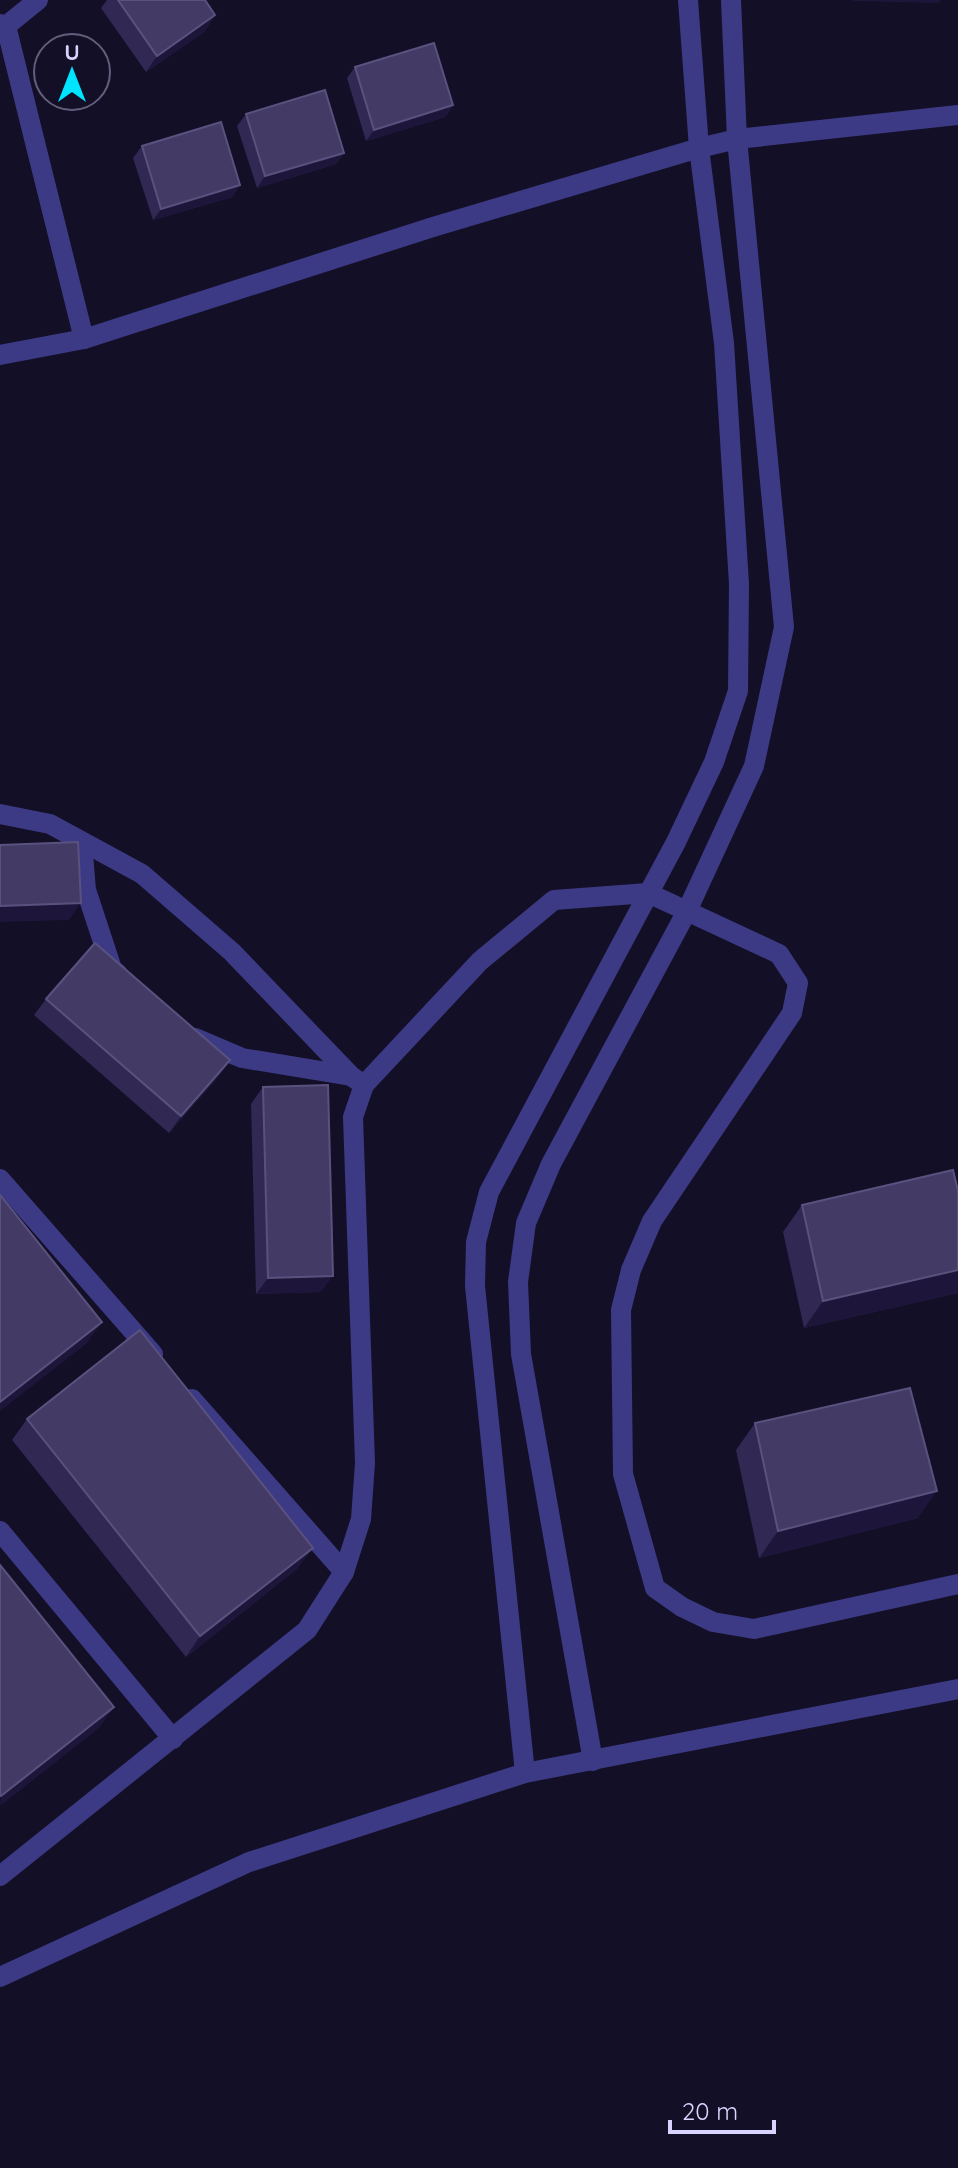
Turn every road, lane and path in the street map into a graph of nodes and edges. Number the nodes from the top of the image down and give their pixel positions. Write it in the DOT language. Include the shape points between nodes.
graph roads {
  1 [pos="38,0"];
  2 [pos="688,0"];
  3 [pos="731,0"];
  4 [pos="3,25"];
  5 [pos="958,115"];
  6 [pos="737,139"];
  7 [pos="699,148"];
  8 [pos="84,339"];
  9 [pos="0,355"];
  10 [pos="0,814"];
  11 [pos="82,842"];
  12 [pos="648,893"];
  13 [pos="687,911"];
  14 [pos="134,987"];
  15 [pos="177,1023"];
  16 [pos="357,1080"];
  17 [pos="0,1179"];
  18 [pos="0,1531"];
  19 [pos="344,1572"];
  20 [pos="958,1584"];
  21 [pos="958,1689"];
  22 [pos="173,1739"];
  23 [pos="593,1761"];
  24 [pos="525,1773"];
  25 [pos="0,1876"];
  26 [pos="0,1977"];
  1 -- 4 [label="street"];
  2 -- 7 [label="street"];
  3 -- 6 [label="street"];
  4 -- 8 [label="street"];
  5 -- 6 [label="street"];
  6 -- 7 [label="street"];
  6 -- 13 [label="street" via="784,627 754,766"];
  7 -- 8 [label="street"];
  7 -- 12 [label="street" via="724,343 739,584 738,691 714,762"];
  8 -- 9 [label="street"];
  10 -- 11 [label="street" via="50,824"];
  11 -- 14 [label="street" via="86,890 112,969"];
  11 -- 16 [label="street" via="142,874 220,943"];
  12 -- 13 [label="street"];
  12 -- 16 [label="street" via="554,900 480,961"];
  12 -- 24 [label="street" via="489,1192 476,1242 475,1286"];
  13 -- 20 [label="street" via="779,954 798,983 792,1013 652,1221 621,1310 623,1474 655,1588 713,1622 754,1629"];
  13 -- 23 [label="street" via="551,1164 526,1223 518,1282 521,1354"];
  15 -- 16 [label="street" via="199,1041 232,1054"];
  16 -- 19 [label="street" via="352,1135 365,1463 361,1519"];
  17 -- 19 [label="street"];
  18 -- 22 [label="street"];
  19 -- 22 [label="street" via="307,1630"];
  21 -- 23 [label="street"];
  22 -- 25 [label="street"];
  23 -- 24 [label="street"];
  24 -- 26 [label="street" via="249,1862"];
}
